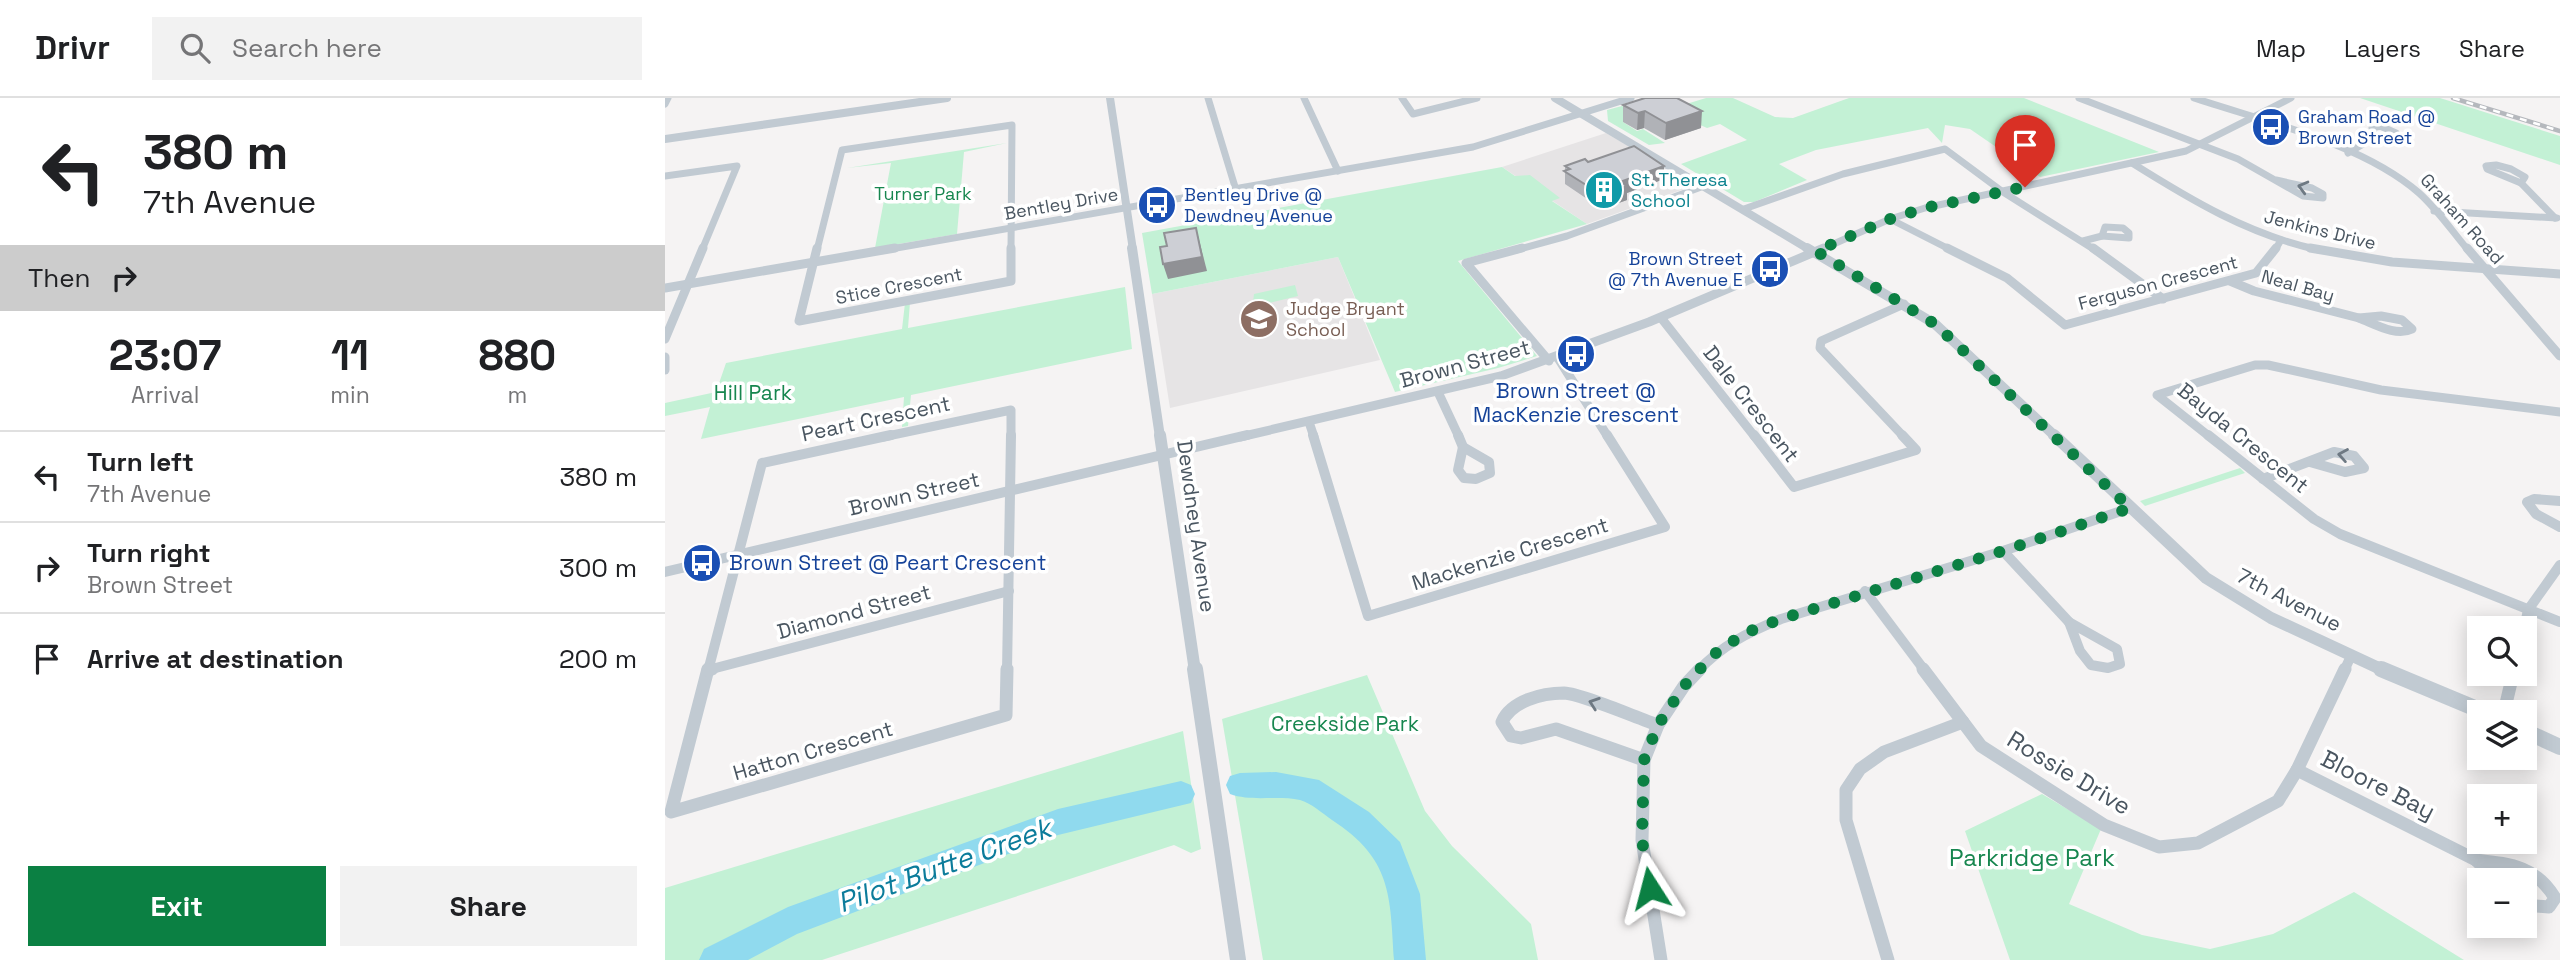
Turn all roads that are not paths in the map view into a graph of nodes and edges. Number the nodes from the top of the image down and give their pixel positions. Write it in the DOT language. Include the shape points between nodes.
graph roads {
  1 [pos="947,98"];
  2 [pos="1109,98"];
  3 [pos="1208,98"];
  4 [pos="1304,98"];
  5 [pos="1402,98"];
  6 [pos="1477,98"];
  7 [pos="1555,98"];
  8 [pos="1631,98"];
  9 [pos="2079,98"];
  10 [pos="2194,98"];
  11 [pos="2291,98"];
  12 [pos="1582,114"];
  13 [pos="2251,118"];
  14 [pos="2375,137"];
  15 [pos="665,139"];
  16 [pos="2200,144"];
  17 [pos="2348,153"];
  18 [pos="2132,163"];
  19 [pos="1338,171"];
  20 [pos="665,176"];
  21 [pos="2276,180"];
  22 [pos="2521,183"];
  23 [pos="1704,186"];
  24 [pos="1236,190"];
  25 [pos="2003,192"];
  26 [pos="1126,208"];
  27 [pos="1744,209"];
  28 [pos="2434,211"];
  29 [pos="2557,218"];
  30 [pos="1890,219"];
  31 [pos="1011,228"];
  32 [pos="2102,236"];
  33 [pos="2281,240"];
  34 [pos="2083,241"];
  35 [pos="1816,251"];
  36 [pos="813,263"];
  37 [pos="2484,268"];
  38 [pos="2560,274"];
  39 [pos="2229,281"];
  40 [pos="687,285"];
  41 [pos="665,288"];
  42 [pos="2163,299"];
  43 [pos="1904,304"];
  44 [pos="2359,318"];
  45 [pos="1662,320"];
  46 [pos="2544,336"];
  47 [pos="2560,338"];
  48 [pos="665,339"];
  49 [pos="2560,356"];
  50 [pos="665,358"];
  51 [pos="1554,359"];
  52 [pos="665,370"];
  53 [pos="1438,392"];
  54 [pos="2560,412"];
  55 [pos="1309,422"];
  56 [pos="1463,447"];
  57 [pos="1163,456"];
  58 [pos="2310,462"];
  59 [pos="2263,479"];
  60 [pos="1009,492"];
  61 [pos="2560,501"];
  62 [pos="2130,508"];
  63 [pos="2560,527"];
  64 [pos="2003,551"];
  65 [pos="737,555"];
  66 [pos="2560,565"];
  67 [pos="665,572"];
  68 [pos="1009,591"];
  69 [pos="1865,591"];
  70 [pos="2528,610"];
  71 [pos="2527,616"];
  72 [pos="2069,622"];
  73 [pos="2560,622"];
  74 [pos="2351,656"];
  75 [pos="708,670"];
  76 [pos="2467,705"];
  77 [pos="1963,722"];
  78 [pos="1658,725"];
  79 [pos="2537,736"];
  80 [pos="2560,747"];
  81 [pos="1644,760"];
  82 [pos="2297,770"];
  83 [pos="2476,860"];
  84 [pos="2484,868"];
  85 [pos="2526,868"];
  86 [pos="2537,873"];
  87 [pos="2537,906"];
  88 [pos="1238,960"];
  89 [pos="1661,960"];
  90 [pos="1888,960"];
  1 -- 15 [label="street"];
  2 -- 26 [label="street, Dewdney Avenue"];
  3 -- 24 [label="street"];
  4 -- 19 [label="street"];
  5 -- 6 [label="street" via="1413,114"];
  7 -- 12 [label="street, 7th Avenue"];
  8 -- 12 [label="street"];
  9 -- 16 [label="street"];
  10 -- 13 [label="street, Graham Road"];
  11 -- 13 [label="street, Brown Street"];
  12 -- 19 [label="street, Bentley Drive" via="1473,147"];
  12 -- 23 [label="street, 7th Avenue"];
  13 -- 16 [label="street, Brown Street"];
  13 -- 17 [label="street, Graham Road"];
  14 -- 17 [label="street"];
  16 -- 18 [label="street, Brown Street"];
  16 -- 21 [label="street"];
  17 -- 28 [label="street, Graham Road" via="2403,180"];
  18 -- 25 [label="street, Brown Street"];
  18 -- 33 [label="street, Jenkins Drive" via="2218,214"];
  19 -- 24 [label="street, Bentley Drive"];
  20 -- 40 [label="street" via="737,166"];
  21 -- 21 [label="street, one-way" via="2303,196 2323,198 2312,188"];
  22 -- 22 [label="street" via="2525,177 2517,171 2486,166"];
  22 -- 29 [label="street"];
  23 -- 27 [label="street, 7th Avenue"];
  23 -- 51 [label="street" via="1567,236 1466,262"];
  24 -- 26 [label="street, Bentley Drive"];
  25 -- 27 [label="street" via="1945,149 1809,183"];
  25 -- 30 [label="street, Brown Street"];
  25 -- 34 [label="street"];
  26 -- 31 [label="street, Bentley Drive"];
  26 -- 57 [label="street, Dewdney Avenue"];
  27 -- 35 [label="street, 7th Avenue"];
  28 -- 29 [label="street"];
  28 -- 37 [label="street, Graham Road"];
  30 -- 35 [label="street, Brown Street"];
  30 -- 42 [label="street, Ferguson Crescent" via="2007,278 2065,325"];
  31 -- 36 [label="street, Bentley Drive"];
  31 -- 36 [label="street, Stice Crescent" via="1010,281 799,321"];
  31 -- 36 [label="street" via="1012,125 842,150"];
  32 -- 34 [label="street"];
  33 -- 37 [label="street, Jenkins Drive" via="2391,263"];
  33 -- 39 [label="street, Ferguson Crescent" via="2256,273"];
  34 -- 42 [label="street"];
  35 -- 43 [label="street, 7th Avenue"];
  35 -- 45 [label="street, Brown Street"];
  36 -- 40 [label="street, Bentley Drive"];
  37 -- 38 [label="street, Jenkins Drive"];
  37 -- 46 [label="street, Graham Road"];
  39 -- 42 [label="street, Ferguson Crescent"];
  39 -- 44 [label="street, Neal Bay"];
  40 -- 41 [label="street, Bentley Drive"];
  40 -- 48 [label="street"];
  43 -- 45 [label="street, Dale Crescent" via="1821,341 1820,348 1916,450 1794,487"];
  43 -- 62 [label="street, 7th Avenue" via="1935,324"];
  44 -- 44 [label="street, Neal Bay" via="2394,331 2412,328 2390,316"];
  45 -- 51 [label="street, Brown Street"];
  46 -- 47 [label="street"];
  46 -- 49 [label="street, Graham Road"];
  50 -- 52 [label="street"];
  51 -- 53 [label="street, Brown Street"];
  51 -- 55 [label="street, Mackenzie Crescent" via="1665,527 1368,616"];
  53 -- 55 [label="street, Brown Street"];
  53 -- 56 [label="street"];
  54 -- 59 [label="street, Bayda Crescent" via="2432,400 2270,364 2157,394"];
  55 -- 57 [label="street, Brown Street"];
  57 -- 60 [label="street, Brown Street"];
  57 -- 88 [label="street, Dewdney Avenue"];
  58 -- 59 [label="street"];
  59 -- 70 [label="street, Bayda Crescent" via="2340,534"];
  60 -- 65 [label="street, Brown Street"];
  60 -- 65 [label="street, Peart Crescent" via="1011,410 762,463"];
  60 -- 68 [label="street, Hatton Crescent"];
  61 -- 63 [label="street" via="2527,502 2537,515"];
  62 -- 64 [label="street"];
  62 -- 74 [label="street, 7th Avenue" via="2206,578 2234,597"];
  64 -- 69 [label="street"];
  64 -- 72 [label="street"];
  65 -- 67 [label="street, Brown Street"];
  65 -- 75 [label="street, Hatton Crescent"];
  66 -- 70 [label="street"];
  68 -- 75 [label="street, Diamond Street"];
  68 -- 75 [label="street, Hatton Crescent" via="1006,715 671,812"];
  69 -- 77 [label="street, Rossie Drive"];
  69 -- 78 [label="street" via="1745,633 1713,655 1684,686"];
  70 -- 71 [label="street"];
  70 -- 73 [label="street, Bayda Crescent"];
  72 -- 72 [label="street" via="2082,656 2092,667 2106,670 2120,664 2117,649"];
  74 -- 76 [label="street, 7th Avenue"];
  74 -- 82 [label="street, Rossie Drive"];
  77 -- 82 [label="street, Rossie Drive" via="1981,746 2082,811 2159,847 2197,843 2278,801"];
  77 -- 90 [label="street" via="1884,752 1860,769 1846,790 1846,820"];
  78 -- 81 [label="street"];
  78 -- 81 [label="street, one-way" via="1566,693 1550,694 1504,714 1502,722 1511,736 1521,738 1556,729"];
  79 -- 80 [label="street"];
  81 -- 89 [label="street" via="1642,840"];
  82 -- 83 [label="street, Bloore Bay"];
  83 -- 84 [label="street, Bloore Bay"];
  83 -- 85 [label="street, Bloore Bay"];
  86 -- 87 [label="street, Bloore Bay" via="2554,898 2549,907"];
}
